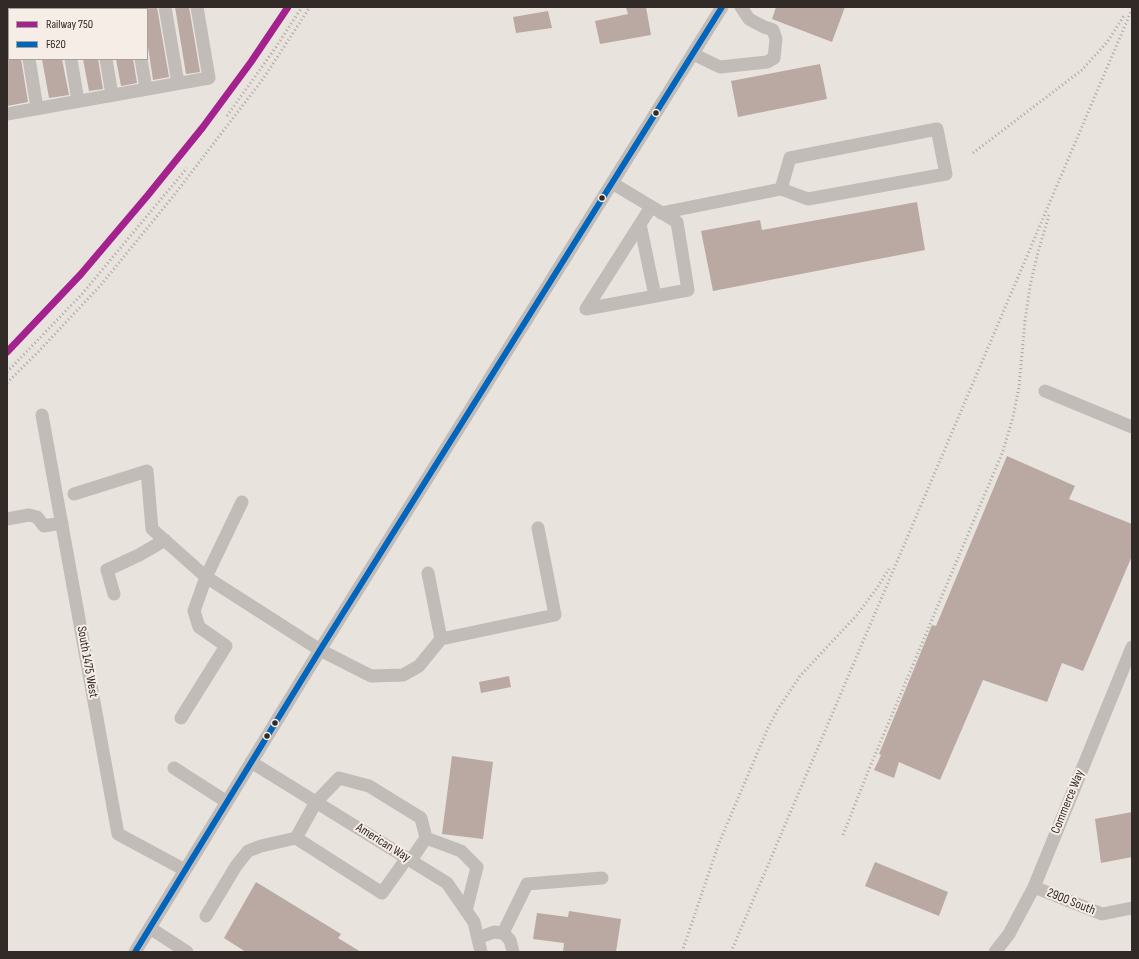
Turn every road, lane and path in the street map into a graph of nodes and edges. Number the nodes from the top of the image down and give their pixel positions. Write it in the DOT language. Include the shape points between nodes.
graph roads {
  1 [pos="165,7"];
  2 [pos="197,7"];
  3 [pos="722,7"];
  4 [pos="740,7"];
  5 [pos="693,54"];
  6 [pos="29,60"];
  7 [pos="71,60"];
  8 [pos="106,60"];
  9 [pos="141,60"];
  10 [pos="178,83"];
  11 [pos="146,89"];
  12 [pos="112,95"];
  13 [pos="78,101"];
  14 [pos="37,108"];
  15 [pos="7,114"];
  16 [pos="612,183"];
  17 [pos="781,190"];
  18 [pos="656,210"];
  19 [pos="640,224"];
  20 [pos="655,296"];
  21 [pos="1045,391"];
  22 [pos="42,415"];
  23 [pos="1132,427"];
  24 [pos="74,494"];
  25 [pos="242,502"];
  26 [pos="7,519"];
  27 [pos="62,523"];
  28 [pos="538,528"];
  29 [pos="165,540"];
  30 [pos="428,573"];
  31 [pos="206,577"];
  32 [pos="114,594"];
  33 [pos="440,639"];
  34 [pos="1132,647"];
  35 [pos="320,650"];
  36 [pos="181,718"];
  37 [pos="251,762"];
  38 [pos="174,768"];
  39 [pos="227,802"];
  40 [pos="316,802"];
  41 [pos="296,838"];
  42 [pos="426,838"];
  43 [pos="409,859"];
  44 [pos="185,870"];
  45 [pos="602,878"];
  46 [pos="1034,887"];
  47 [pos="1132,908"];
  48 [pos="466,911"];
  49 [pos="206,916"];
  50 [pos="150,928"];
  51 [pos="503,933"];
  52 [pos="478,938"];
  53 [pos="135,952"];
  54 [pos="187,952"];
  55 [pos="481,952"];
  56 [pos="513,952"];
  57 [pos="995,952"];
  1 -- 10 [label="street"];
  2 -- 10 [label="street" via="209,78"];
  3 -- 5 [label="street"];
  4 -- 5 [label="street" via="749,19 773,30 776,39 774,58 766,62 720,67"];
  5 -- 16 [label="street"];
  6 -- 14 [label="street"];
  7 -- 13 [label="street"];
  8 -- 12 [label="street"];
  9 -- 11 [label="street"];
  10 -- 11 [label="street"];
  11 -- 12 [label="street"];
  12 -- 13 [label="street"];
  13 -- 14 [label="street"];
  14 -- 15 [label="street"];
  16 -- 18 [label="street"];
  16 -- 35 [label="street"];
  17 -- 17 [label="street" via="808,199 946,174 937,129 790,158"];
  17 -- 18 [label="street"];
  18 -- 19 [label="street"];
  18 -- 20 [label="street" via="677,222 688,290"];
  19 -- 20 [label="street"];
  19 -- 20 [label="street" via="586,309"];
  21 -- 23 [label="street"];
  22 -- 27 [label="street, South 1475 West"];
  24 -- 29 [label="street" via="146,471 152,529"];
  25 -- 31 [label="street"];
  26 -- 27 [label="street" via="29,515 37,517 44,526"];
  27 -- 44 [label="street, South 1475 West" via="118,834"];
  28 -- 33 [label="street" via="555,615"];
  29 -- 31 [label="street"];
  29 -- 32 [label="street" via="107,570"];
  30 -- 33 [label="street"];
  31 -- 35 [label="street"];
  31 -- 36 [label="street" via="194,611 199,627 226,646"];
  33 -- 35 [label="street" via="419,666 403,675 371,676"];
  34 -- 46 [label="street, Commerce Way"];
  35 -- 37 [label="street"];
  37 -- 39 [label="street"];
  37 -- 40 [label="street, American Way"];
  38 -- 39 [label="street"];
  39 -- 44 [label="street"];
  40 -- 41 [label="street"];
  40 -- 42 [label="street" via="339,778 369,786 421,818"];
  40 -- 43 [label="street, American Way"];
  41 -- 43 [label="street" via="382,893"];
  41 -- 49 [label="street" via="248,851"];
  42 -- 43 [label="street"];
  42 -- 48 [label="street" via="461,851 477,867"];
  43 -- 48 [label="street, American Way" via="447,883"];
  44 -- 50 [label="street"];
  45 -- 51 [label="street" via="527,884"];
  46 -- 47 [label="street, 2900 South" via="1102,914"];
  46 -- 57 [label="street, Commerce Way" via="1009,934"];
  48 -- 52 [label="street, American Way" via="474,922"];
  50 -- 53 [label="street"];
  50 -- 54 [label="street"];
  51 -- 52 [label="street" via="494,932"];
  51 -- 56 [label="street" via="510,940"];
  52 -- 55 [label="street, American Way"];
}
